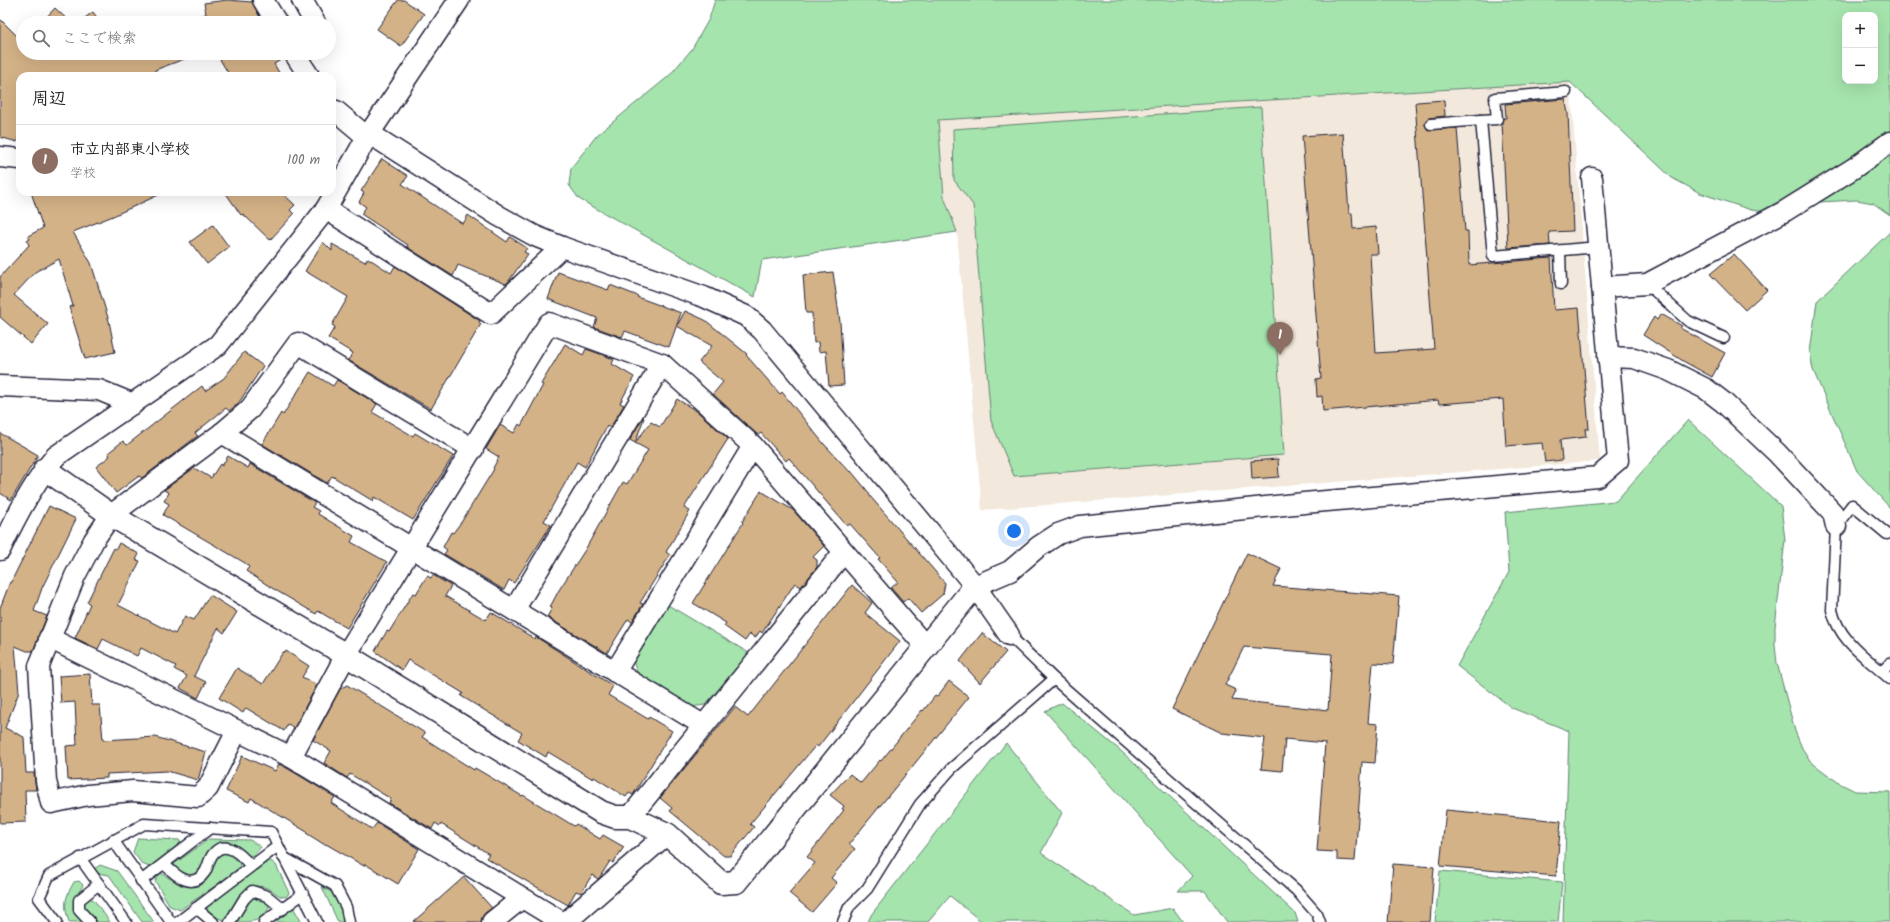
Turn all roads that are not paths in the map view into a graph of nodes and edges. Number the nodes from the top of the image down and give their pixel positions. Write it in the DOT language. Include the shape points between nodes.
graph roads {
  1 [pos="263,0"];
  2 [pos="302,0"];
  3 [pos="459,0"];
  4 [pos="272,16"];
  5 [pos="311,16"];
  6 [pos="299,60"];
  7 [pos="306,72"];
  8 [pos="1566,92"];
  9 [pos="336,111"];
  10 [pos="1481,120"];
  11 [pos="1431,124"];
  12 [pos="367,137"];
  13 [pos="1890,142"];
  14 [pos="0,157"];
  15 [pos="16,159"];
  16 [pos="1592,178"];
  17 [pos="336,191"];
  18 [pos="333,196"];
  19 [pos="326,209"];
  20 [pos="562,247"];
  21 [pos="1598,247"];
  22 [pos="1560,250"];
  23 [pos="1561,284"];
  24 [pos="1647,284"];
  25 [pos="1602,287"];
  26 [pos="1724,338"];
  27 [pos="1608,357"];
  28 [pos="662,364"];
  29 [pos="0,386"];
  30 [pos="133,404"];
  31 [pos="222,433"];
  32 [pos="753,446"];
  33 [pos="473,449"];
  34 [pos="45,469"];
  35 [pos="112,515"];
  36 [pos="1836,526"];
  37 [pos="1887,534"];
  38 [pos="2,542"];
  39 [pos="412,548"];
  40 [pos="844,553"];
  41 [pos="975,586"];
  42 [pos="514,610"];
  43 [pos="1009,635"];
  44 [pos="49,638"];
  45 [pos="926,647"];
  46 [pos="346,655"];
  47 [pos="1890,663"];
  48 [pos="615,672"];
  49 [pos="1882,672"];
  50 [pos="1054,679"];
  51 [pos="1890,679"];
  52 [pos="703,726"];
  53 [pos="237,731"];
  54 [pos="291,757"];
  55 [pos="630,817"];
  56 [pos="210,828"];
  57 [pos="667,834"];
  58 [pos="112,840"];
  59 [pos="278,846"];
  60 [pos="283,857"];
  61 [pos="80,858"];
  62 [pos="164,864"];
  63 [pos="251,866"];
  64 [pos="141,880"];
  65 [pos="98,884"];
  66 [pos="303,894"];
  67 [pos="522,898"];
  68 [pos="196,908"];
  69 [pos="283,909"];
  70 [pos="314,921"];
  71 [pos="57,922"];
  72 [pos="90,922"];
  73 [pos="126,922"];
  74 [pos="171,922"];
  75 [pos="178,922"];
  76 [pos="213,922"];
  77 [pos="230,922"];
  78 [pos="264,922"];
  79 [pos="349,922"];
  80 [pos="492,922"];
  81 [pos="562,922"];
  82 [pos="566,922"];
  83 [pos="843,922"];
  84 [pos="1320,922"];
  1 -- 4 [label="street"];
  2 -- 5 [label="street"];
  3 -- 12 [label="street"];
  6 -- 7 [label="street"];
  8 -- 10 [label="lane" via="1495,98 1497,119"];
  9 -- 12 [label="street"];
  10 -- 11 [label="lane"];
  10 -- 22 [label="lane" via="1493,256"];
  12 -- 17 [label="street"];
  12 -- 20 [label="street" via="378,139 499,216"];
  13 -- 24 [label="street" via="1785,211"];
  14 -- 15 [label="street"];
  16 -- 21 [label="street"];
  18 -- 19 [label="street"];
  19 -- 20 [label="street" via="491,314"];
  19 -- 30 [label="street" via="218,345"];
  20 -- 41 [label="street" via="704,296 746,316 767,336"];
  21 -- 22 [label="lane"];
  21 -- 25 [label="street"];
  22 -- 23 [label="lane"];
  24 -- 25 [label="street"];
  24 -- 26 [label="lane" via="1688,321"];
  25 -- 27 [label="street"];
  27 -- 36 [label="street" via="1634,358 1668,370 1706,389 1777,453 1833,513"];
  27 -- 41 [label="street" via="1618,460 1598,477 1080,526 1058,534 1010,571"];
  28 -- 32 [label="street"];
  28 -- 33 [label="street" via="549,323"];
  28 -- 42 [label="street"];
  29 -- 30 [label="street" via="99,390"];
  30 -- 34 [label="street" via="56,456"];
  31 -- 33 [label="street" via="250,409 298,342"];
  31 -- 35 [label="street"];
  31 -- 39 [label="street"];
  32 -- 40 [label="street"];
  32 -- 48 [label="street"];
  33 -- 39 [label="street"];
  34 -- 35 [label="street"];
  34 -- 38 [label="street"];
  35 -- 44 [label="street" via="94,540 75,576"];
  35 -- 46 [label="street"];
  36 -- 37 [label="lane" via="1852,505"];
  36 -- 49 [label="lane" via="1832,610 1835,622 1848,643"];
  39 -- 42 [label="street"];
  39 -- 46 [label="street"];
  40 -- 45 [label="street"];
  40 -- 52 [label="street"];
  41 -- 43 [label="street"];
  41 -- 45 [label="street"];
  42 -- 48 [label="street"];
  43 -- 50 [label="lane"];
  44 -- 53 [label="street"];
  44 -- 53 [label="street" via="39,666 46,781 51,803 88,795 133,791 198,797 208,788"];
  45 -- 57 [label="street" via="736,882 721,883"];
  46 -- 54 [label="street"];
  46 -- 55 [label="street" via="601,812"];
  47 -- 49 [label="lane"];
  48 -- 52 [label="street"];
  49 -- 51 [label="lane"];
  50 -- 83 [label="lane" via="952,768 920,804 867,889 849,907"];
  50 -- 84 [label="lane" via="1296,890 1317,914"];
  52 -- 55 [label="street"];
  53 -- 54 [label="street"];
  54 -- 67 [label="street"];
  55 -- 57 [label="street"];
  56 -- 58 [label="lane" via="144,824"];
  56 -- 59 [label="lane" via="271,832"];
  56 -- 62 [label="lane"];
  57 -- 82 [label="street"];
  58 -- 61 [label="lane"];
  58 -- 64 [label="lane"];
  59 -- 60 [label="lane"];
  59 -- 63 [label="lane"];
  60 -- 66 [label="lane"];
  60 -- 79 [label="lane" via="335,886 346,908"];
  61 -- 65 [label="lane"];
  61 -- 71 [label="lane" via="49,876 39,898"];
  62 -- 63 [label="lane" via="185,880 194,880 205,872 213,854 223,848 232,849"];
  62 -- 64 [label="lane"];
  63 -- 68 [label="lane"];
  64 -- 74 [label="lane"];
  65 -- 72 [label="lane" via="79,900 79,910"];
  65 -- 73 [label="lane"];
  66 -- 69 [label="lane"];
  66 -- 70 [label="lane"];
  67 -- 80 [label="street"];
  67 -- 81 [label="street"];
  68 -- 75 [label="lane"];
  68 -- 76 [label="lane"];
  69 -- 77 [label="lane" via="267,896 252,891 244,898"];
  69 -- 78 [label="lane"];
}
